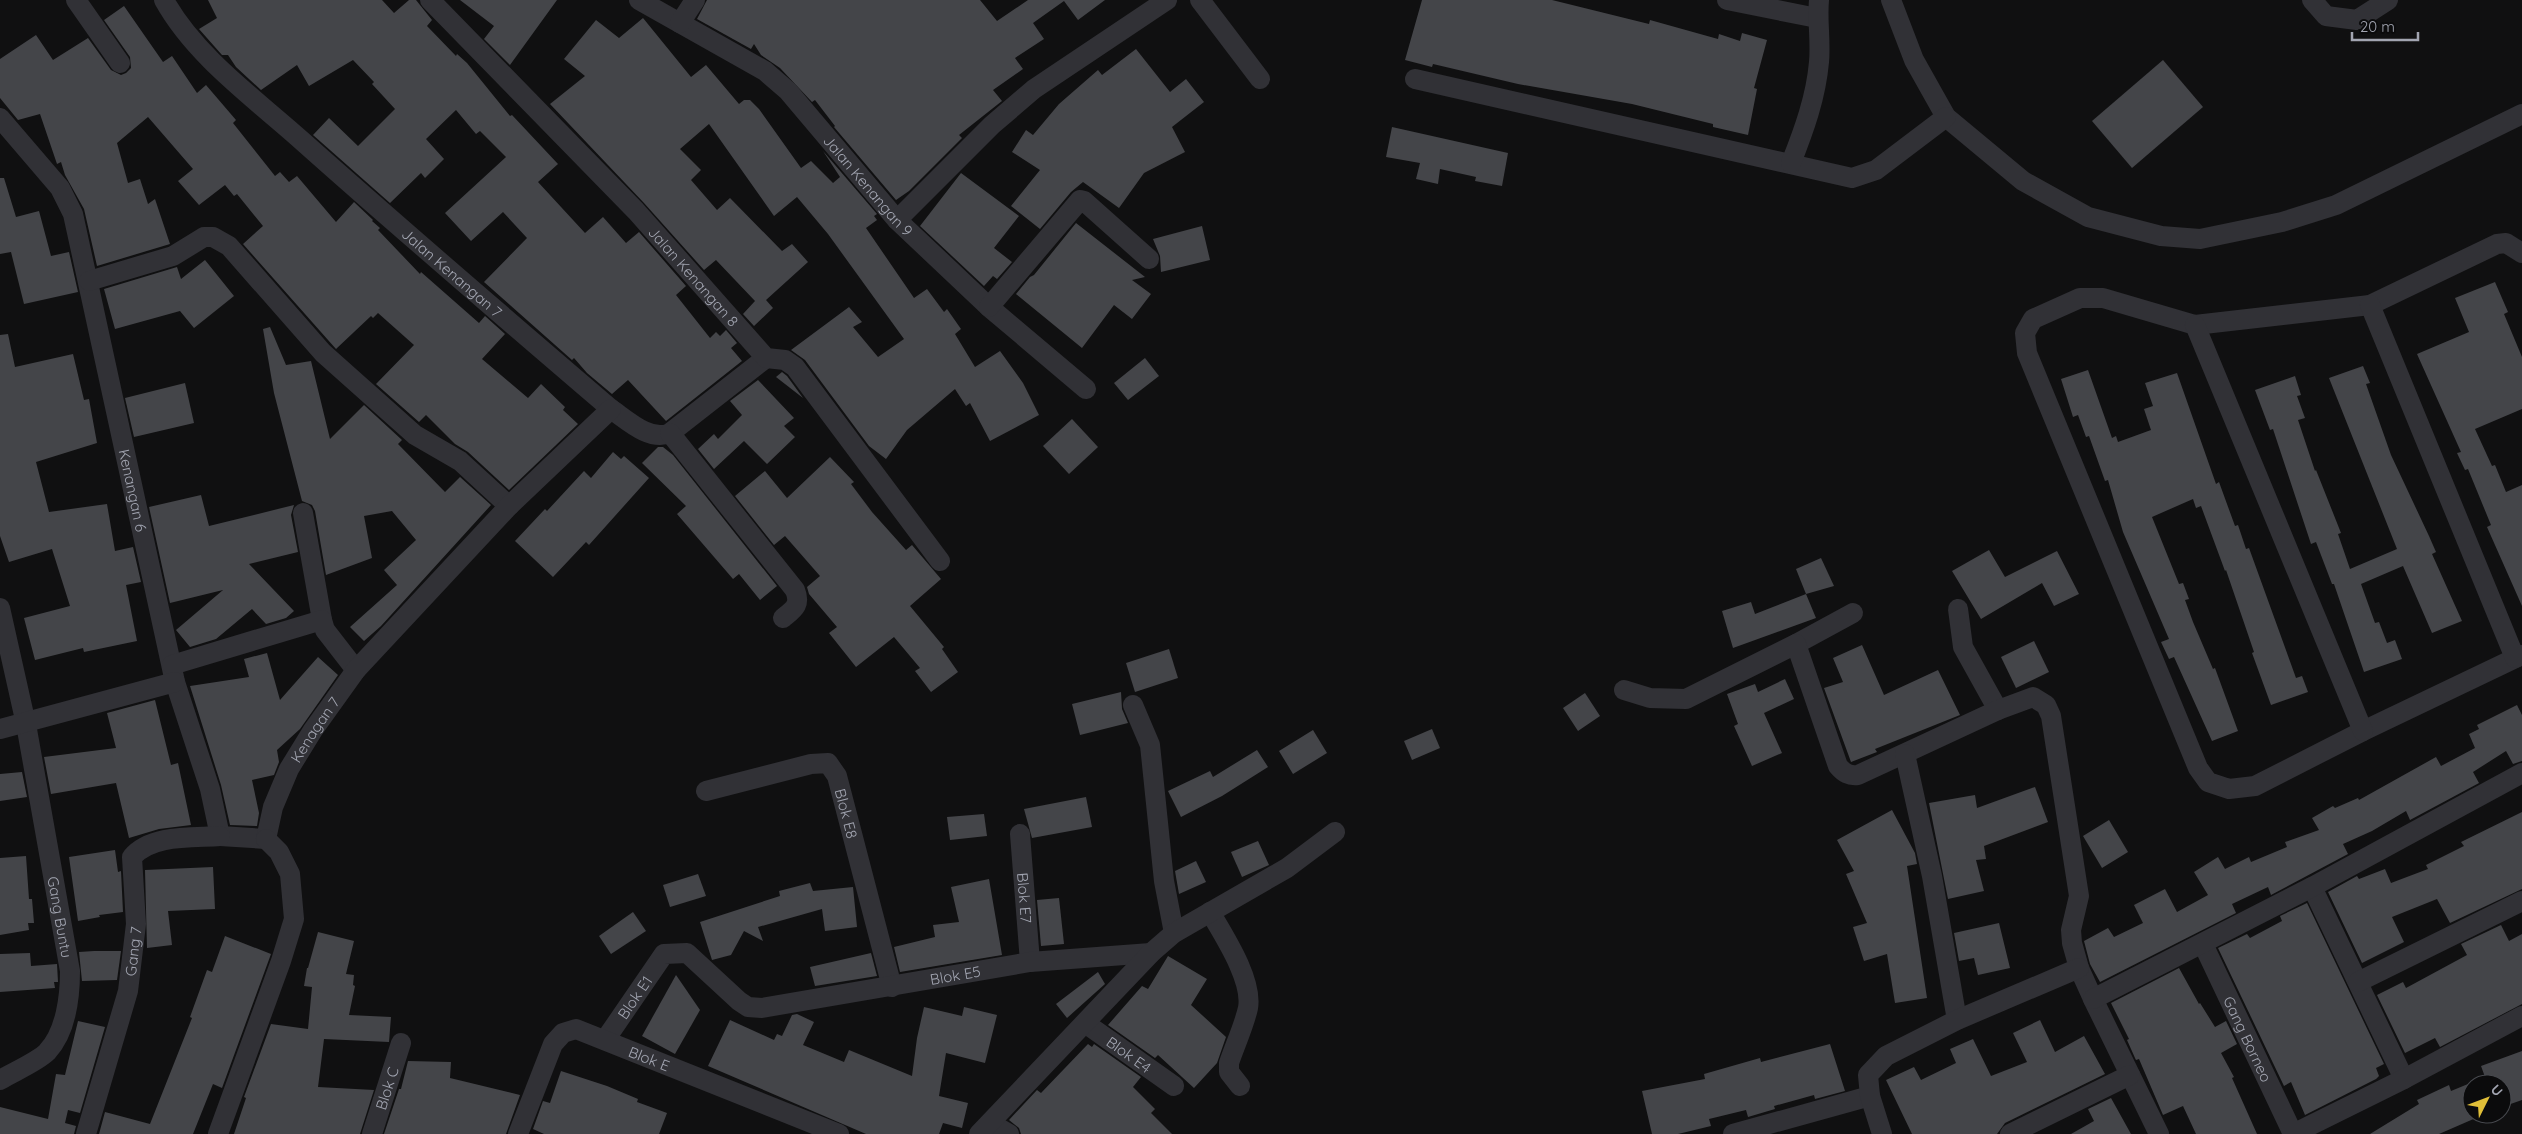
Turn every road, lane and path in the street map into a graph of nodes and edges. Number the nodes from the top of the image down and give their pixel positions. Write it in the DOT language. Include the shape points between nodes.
graph roads {
  1 [pos="76,0"];
  2 [pos="164,0"];
  3 [pos="430,0"];
  4 [pos="639,0"];
  5 [pos="695,0"];
  6 [pos="1167,0"];
  7 [pos="1200,0"];
  8 [pos="1727,0"];
  9 [pos="1892,0"];
  10 [pos="2312,0"];
  11 [pos="2388,0"];
  12 [pos="1818,9"];
  13 [pos="680,23"];
  14 [pos="120,63"];
  15 [pos="1260,79"];
  16 [pos="1415,79"];
  17 [pos="2522,114"];
  18 [pos="1946,117"];
  19 [pos="0,118"];
  20 [pos="1791,163"];
  21 [pos="897,220"];
  22 [pos="2522,253"];
  23 [pos="1149,259"];
  24 [pos="89,281"];
  25 [pos="2370,305"];
  26 [pos="989,307"];
  27 [pos="2195,325"];
  28 [pos="766,358"];
  29 [pos="1086,389"];
  30 [pos="611,409"];
  31 [pos="670,433"];
  32 [pos="509,506"];
  33 [pos="303,513"];
  34 [pos="940,561"];
  35 [pos="0,608"];
  36 [pos="1958,609"];
  37 [pos="1853,614"];
  38 [pos="782,618"];
  39 [pos="322,620"];
  40 [pos="1796,644"];
  41 [pos="2519,657"];
  42 [pos="356,670"];
  43 [pos="173,673"];
  44 [pos="1624,690"];
  45 [pos="1133,705"];
  46 [pos="1998,710"];
  47 [pos="26,724"];
  48 [pos="0,729"];
  49 [pos="2363,731"];
  50 [pos="1904,754"];
  51 [pos="2522,773"];
  52 [pos="706,791"];
  53 [pos="1335,832"];
  54 [pos="1020,834"];
  55 [pos="220,836"];
  56 [pos="266,839"];
  57 [pos="2312,887"];
  58 [pos="2522,901"];
  59 [pos="1210,912"];
  60 [pos="1174,933"];
  61 [pos="2203,944"];
  62 [pos="1150,953"];
  63 [pos="1030,962"];
  64 [pos="2079,968"];
  65 [pos="2358,982"];
  66 [pos="892,987"];
  67 [pos="2093,1000"];
  68 [pos="762,1008"];
  69 [pos="2522,1016"];
  70 [pos="1957,1020"];
  71 [pos="1084,1023"];
  72 [pos="605,1040"];
  73 [pos="401,1042"];
  74 [pos="2130,1075"];
  75 [pos="2404,1079"];
  76 [pos="0,1080"];
  77 [pos="1174,1086"];
  78 [pos="1240,1086"];
  79 [pos="1870,1096"];
  80 [pos="984,1129"];
  81 [pos="1757,1131"];
  82 [pos="86,1134"];
  83 [pos="218,1134"];
  84 [pos="372,1134"];
  85 [pos="518,1134"];
  86 [pos="839,1134"];
  87 [pos="1009,1134"];
  88 [pos="1733,1134"];
  89 [pos="1882,1134"];
  90 [pos="2010,1134"];
  91 [pos="2159,1134"];
  92 [pos="2293,1134"];
  1 -- 14 [label="street"];
  2 -- 30 [label="street, Jalan Kenangan 7" via="176,21 218,66 396,225"];
  3 -- 28 [label="street, Jalan Kenangan 8" via="636,211"];
  4 -- 13 [label="street, Jalan Kenangan 9"];
  5 -- 13 [label="street"];
  6 -- 21 [label="street" via="1034,89 992,125"];
  7 -- 15 [label="street"];
  8 -- 12 [label="street"];
  9 -- 18 [label="street" via="1914,60"];
  10 -- 11 [label="street" via="2326,16 2357,20"];
  12 -- 20 [label="street" via="1819,62 1815,86 1808,119"];
  13 -- 21 [label="street, Jalan Kenangan 9" via="765,71 788,90"];
  16 -- 20 [label="street"];
  17 -- 18 [label="street" via="2336,205 2282,222 2200,239 2161,236 2088,216 2023,181"];
  18 -- 20 [label="street" via="1876,170 1852,178"];
  19 -- 24 [label="street, Kenangan 6" via="69,203"];
  21 -- 26 [label="street, Jalan Kenangan 9"];
  22 -- 25 [label="street" via="2506,243 2496,244"];
  23 -- 26 [label="street" via="1080,200"];
  24 -- 32 [label="street" via="173,256 204,237 213,237 229,246 323,353 379,405 415,435 460,461"];
  24 -- 43 [label="street, Kenangan 6"];
  25 -- 27 [label="street"];
  25 -- 41 [label="street"];
  26 -- 29 [label="street, Jalan Kenangan 9"];
  27 -- 49 [label="street"];
  27 -- 49 [label="street" via="2103,298 2080,298 2033,319 2025,333 2026,353 2198,768 2208,782 2229,789 2255,786"];
  28 -- 31 [label="street"];
  28 -- 34 [label="street" via="785,360 795,367"];
  30 -- 31 [label="street, Jalan Kenangan 7" via="645,431 664,436"];
  30 -- 32 [label="street, Kenagan 7"];
  31 -- 38 [label="street" via="795,590 798,598 796,607"];
  32 -- 42 [label="street, Kenagan 7"];
  33 -- 39 [label="street"];
  35 -- 47 [label="street, Gang Buntu"];
  36 -- 46 [label="street" via="1963,647"];
  37 -- 40 [label="street"];
  39 -- 42 [label="street" via="325,630"];
  39 -- 43 [label="street"];
  40 -- 44 [label="street" via="1686,699 1650,698"];
  40 -- 50 [label="street" via="1838,766 1852,776 1858,775"];
  41 -- 49 [label="street"];
  42 -- 56 [label="street, Kenagan 7" via="289,768 273,807"];
  43 -- 47 [label="street"];
  43 -- 55 [label="street, Kenangan 6" via="210,789"];
  45 -- 60 [label="street" via="1150,745 1164,882"];
  46 -- 50 [label="street"];
  46 -- 64 [label="street" via="2033,697 2046,705 2051,716 2079,896 2071,930"];
  47 -- 48 [label="street"];
  47 -- 76 [label="street, Gang Buntu" via="70,970 70,991 59,1034 47,1052"];
  50 -- 70 [label="street" via="1932,876"];
  51 -- 57 [label="street"];
  52 -- 66 [label="street, Blok E8" via="811,764 828,763 837,776"];
  53 -- 59 [label="street" via="1287,868"];
  54 -- 63 [label="street, Blok E7"];
  55 -- 56 [label="street"];
  55 -- 82 [label="street, Gang 7" via="151,843 132,857 136,924 128,991"];
  56 -- 83 [label="street" via="279,852 290,874 294,919"];
  57 -- 61 [label="street"];
  57 -- 65 [label="street"];
  58 -- 65 [label="street"];
  59 -- 60 [label="street"];
  59 -- 78 [label="street" via="1233,954 1247,990 1248,1007 1229,1063 1229,1072"];
  60 -- 62 [label="street"];
  61 -- 67 [label="street"];
  61 -- 92 [label="street, Gang Borneo"];
  62 -- 63 [label="street, Blok E5"];
  62 -- 71 [label="street"];
  63 -- 66 [label="street, Blok E5"];
  64 -- 67 [label="street"];
  64 -- 70 [label="street"];
  65 -- 75 [label="street"];
  66 -- 68 [label="street, Blok E5"];
  67 -- 74 [label="street"];
  68 -- 72 [label="street, Blok E1" via="739,1001 687,953 664,954"];
  69 -- 75 [label="street"];
  70 -- 79 [label="street" via="1886,1056 1868,1075"];
  71 -- 77 [label="street, Blok E4"];
  71 -- 80 [label="street"];
  72 -- 85 [label="street, Blok E" via="576,1029 562,1033 553,1044"];
  72 -- 86 [label="street, Blok E"];
  73 -- 84 [label="street, Blok C"];
  74 -- 90 [label="street"];
  74 -- 91 [label="street"];
  75 -- 92 [label="street"];
  79 -- 81 [label="street"];
  79 -- 89 [label="street"];
  80 -- 87 [label="street"];
  81 -- 88 [label="street"];
}
